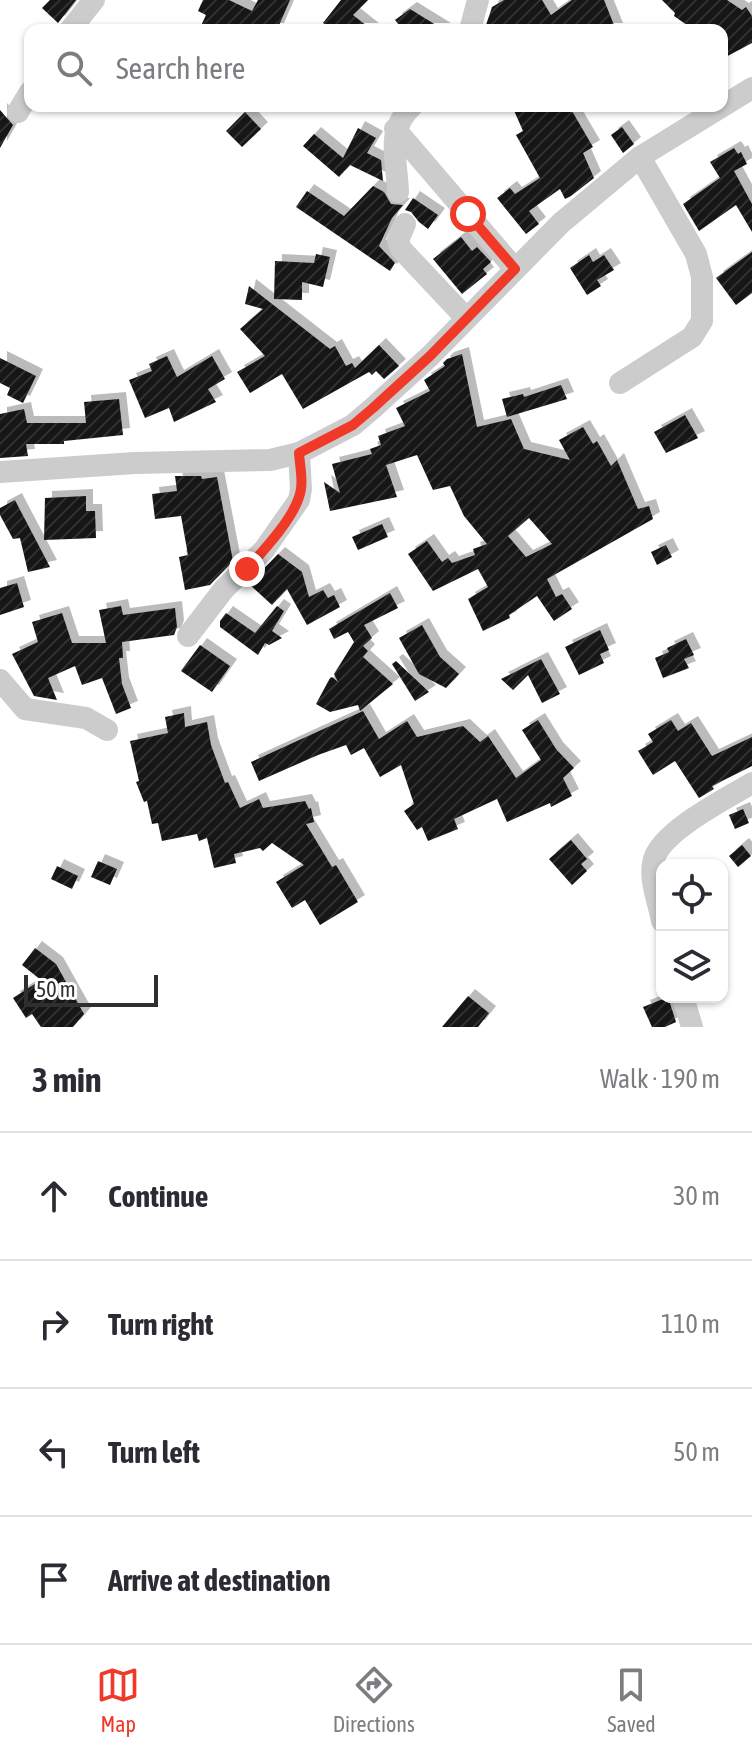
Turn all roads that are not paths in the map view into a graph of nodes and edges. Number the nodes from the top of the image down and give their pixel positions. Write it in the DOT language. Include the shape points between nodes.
graph roads {
  1 [pos="94,0"];
  2 [pos="478,0"];
  3 [pos="75,24"];
  4 [pos="472,24"];
  5 [pos="752,88"];
  6 [pos="24,102"];
  7 [pos="728,103"];
  8 [pos="18,112"];
  9 [pos="405,112"];
  10 [pos="713,112"];
  11 [pos="395,129"];
  12 [pos="640,157"];
  13 [pos="398,192"];
  14 [pos="405,224"];
  15 [pos="515,269"];
  16 [pos="466,318"];
  17 [pos="620,383"];
  18 [pos="299,453"];
  19 [pos="0,472"];
  20 [pos="188,636"];
  21 [pos="0,680"];
  22 [pos="107,730"];
  23 [pos="752,783"];
  24 [pos="656,889"];
  25 [pos="685,1003"];
  26 [pos="692,1027"];
  1 -- 3 [label="street"];
  2 -- 4 [label="street"];
  5 -- 7 [label="street"];
  6 -- 8 [label="street"];
  9 -- 11 [label="street"];
  10 -- 12 [label="street"];
  11 -- 13 [label="street"];
  11 -- 15 [label="street"];
  12 -- 15 [label="street"];
  12 -- 17 [label="street" via="696,254 702,321 692,337"];
  14 -- 16 [label="street" via="398,240 401,249"];
  15 -- 16 [label="street"];
  16 -- 18 [label="street" via="353,425"];
  18 -- 19 [label="street" via="258,461"];
  18 -- 20 [label="street" via="299,500 264,550 224,589"];
  21 -- 22 [label="street" via="25,709 86,718"];
  23 -- 24 [label="street" via="662,844 652,868"];
  25 -- 26 [label="street"];
}
